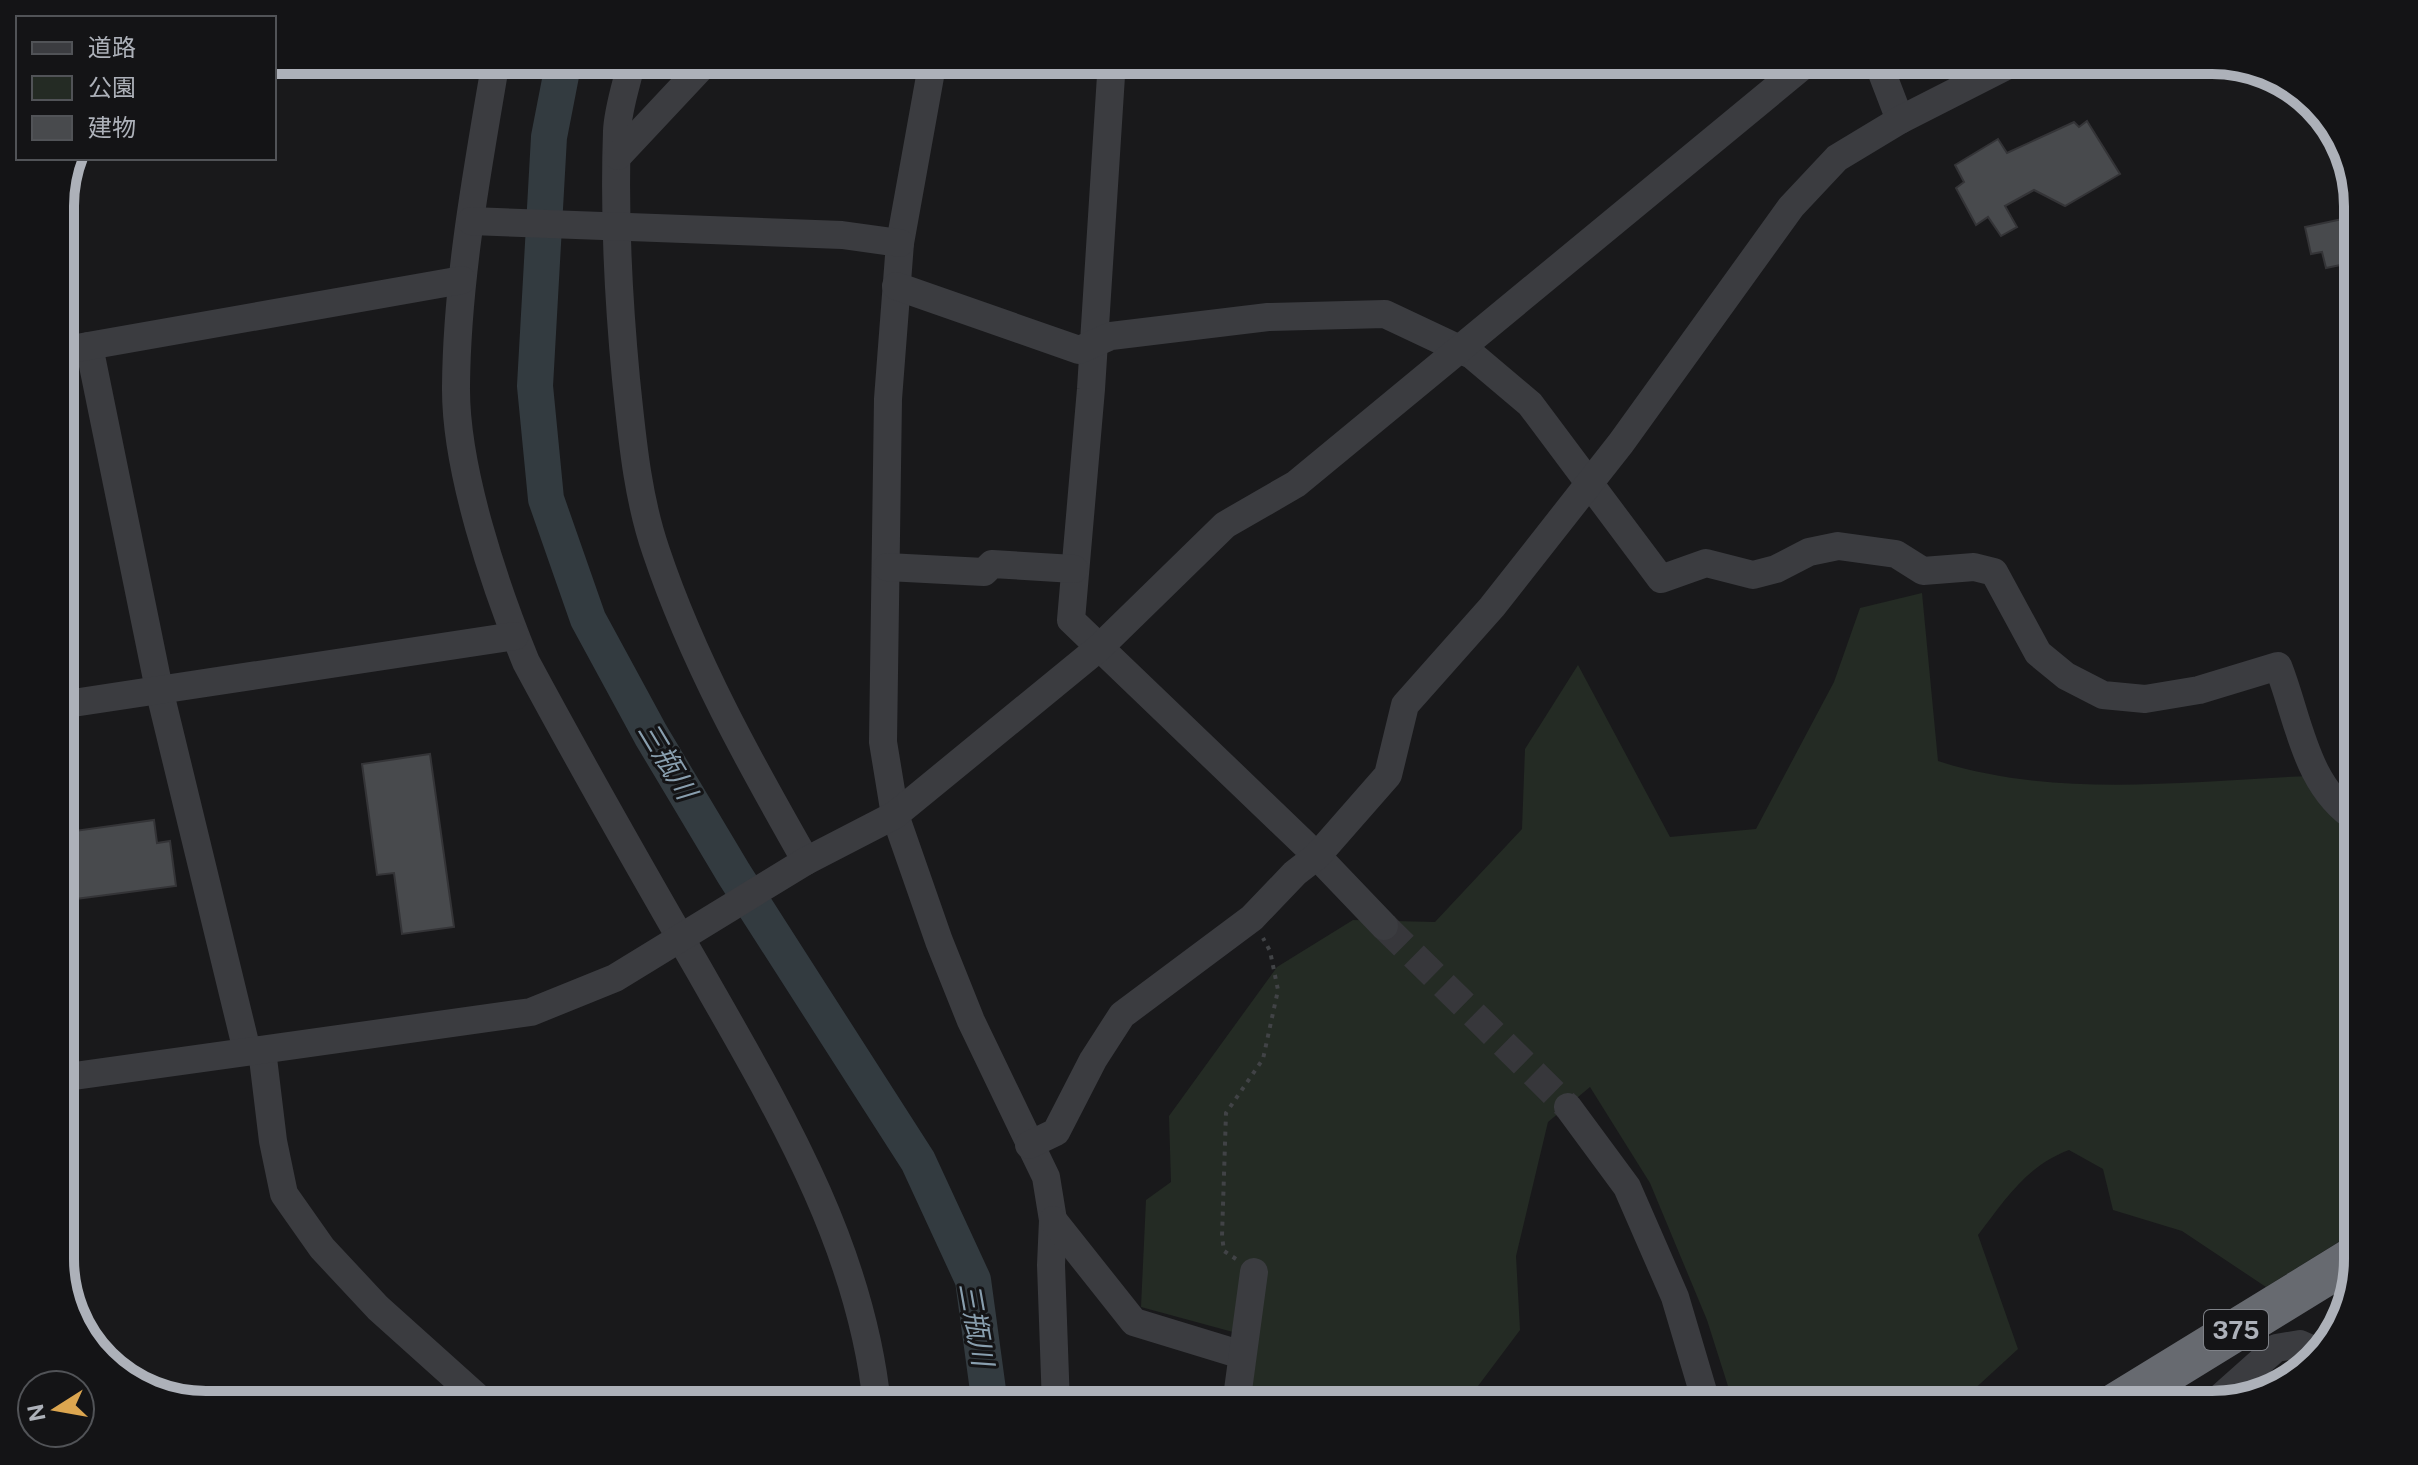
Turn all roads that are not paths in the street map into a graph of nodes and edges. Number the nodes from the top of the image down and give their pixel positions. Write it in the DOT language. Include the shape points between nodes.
graph roads {
  1 [pos="495,74"];
  2 [pos="629,74"];
  3 [pos="695,74"];
  4 [pos="930,74"];
  5 [pos="1111,74"];
  6 [pos="1793,74"];
  7 [pos="1882,74"];
  8 [pos="1989,74"];
  9 [pos="1900,120"];
  10 [pos="618,156"];
  11 [pos="479,222"];
  12 [pos="604,226"];
  13 [pos="900,243"];
  14 [pos="462,280"];
  15 [pos="896,286"];
  16 [pos="1094,342"];
  17 [pos="89,346"];
  18 [pos="74,349"];
  19 [pos="1459,349"];
  20 [pos="1589,481"];
  21 [pos="887,567"];
  22 [pos="1074,569"];
  23 [pos="515,636"];
  24 [pos="1100,647"];
  25 [pos="159,689"];
  26 [pos="74,703"];
  27 [pos="2344,806"];
  28 [pos="895,815"];
  29 [pos="1317,856"];
  30 [pos="806,861"];
  31 [pos="1384,926"];
  32 [pos="680,938"];
  33 [pos="254,1050"];
  34 [pos="74,1076"];
  35 [pos="1568,1107"];
  36 [pos="1029,1145"];
  37 [pos="1053,1220"];
  38 [pos="2344,1264"];
  39 [pos="1254,1272"];
  40 [pos="2309,1348"];
  41 [pos="1242,1355"];
  42 [pos="2229,1390"];
  43 [pos="470,1391"];
  44 [pos="876,1391"];
  45 [pos="1056,1391"];
  46 [pos="1238,1391"];
  47 [pos="1703,1391"];
  48 [pos="2137,1391"];
  1 -- 11 [label="street"];
  2 -- 10 [label="street" via="617,129"];
  3 -- 10 [label="street"];
  4 -- 13 [label="street"];
  5 -- 16 [label="street"];
  6 -- 19 [label="street"];
  7 -- 9 [label="street"];
  8 -- 9 [label="street"];
  9 -- 20 [label="street" via="1837,158 1791,207"];
  10 -- 12 [label="street"];
  11 -- 12 [label="street"];
  11 -- 14 [label="street"];
  12 -- 13 [label="street" via="842,235"];
  12 -- 30 [label="street" via="640,493 656,551 721,710"];
  13 -- 15 [label="street"];
  14 -- 17 [label="street"];
  14 -- 23 [label="street" via="456,389 464,449 476,510"];
  15 -- 16 [label="street" via="1079,350"];
  15 -- 21 [label="street" via="888,399"];
  16 -- 19 [label="street" via="1268,317 1385,314"];
  16 -- 22 [label="street"];
  17 -- 18 [label="street"];
  17 -- 25 [label="street"];
  19 -- 20 [label="street" via="1530,404"];
  19 -- 24 [label="street" via="1296,484 1225,525"];
  20 -- 27 [label="street" via="1661,579 1706,563 1753,575 1838,546 1896,554 1923,571 1974,567 1994,572 2038,653 2066,676 2103,695 2145,699 2199,690 2278,666 2302,748"];
  20 -- 29 [label="street" via="1492,607 1405,705 1388,775"];
  21 -- 22 [label="street" via="984,572 992,564"];
  21 -- 28 [label="street" via="883,742"];
  22 -- 24 [label="street" via="1071,620"];
  23 -- 25 [label="street"];
  23 -- 32 [label="street"];
  24 -- 28 [label="street"];
  24 -- 29 [label="street"];
  25 -- 26 [label="street"];
  25 -- 33 [label="street"];
  28 -- 30 [label="street"];
  28 -- 36 [label="street" via="971,1021"];
  29 -- 31 [label="street"];
  29 -- 36 [label="street" via="1252,918 1122,1015 1056,1132"];
  30 -- 32 [label="street"];
  32 -- 33 [label="street" via="615,978 531,1012"];
  32 -- 44 [label="street" via="808,1171 853,1278"];
  33 -- 34 [label="street"];
  33 -- 43 [label="street" via="284,1194 322,1248 378,1308"];
  35 -- 47 [label="street" via="1627,1187 1675,1297"];
  36 -- 37 [label="street" via="1046,1177"];
  37 -- 41 [label="street" via="1134,1322"];
  37 -- 45 [label="street"];
  38 -- 48 [label="highway, 375"];
  39 -- 41 [label="street"];
  40 -- 42 [label="street" via="2276,1348"];
  41 -- 46 [label="street"];
}
